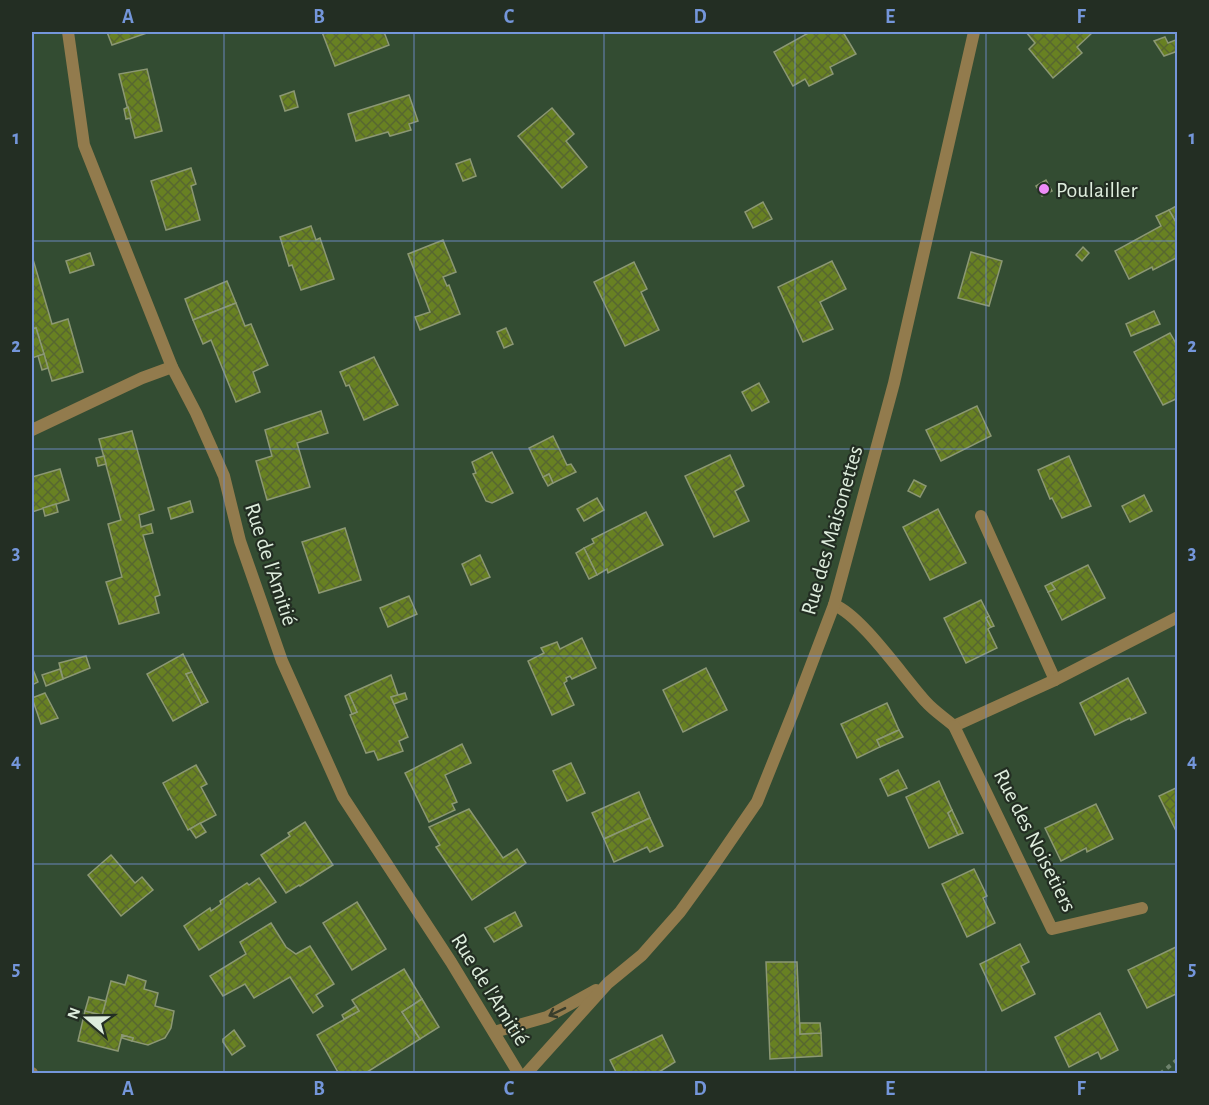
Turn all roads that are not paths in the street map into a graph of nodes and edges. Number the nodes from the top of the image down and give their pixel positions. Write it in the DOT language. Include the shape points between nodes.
graph roads {
  1 [pos="68,32"];
  2 [pos="974,32"];
  3 [pos="171,367"];
  4 [pos="32,430"];
  5 [pos="981,516"];
  6 [pos="834,604"];
  7 [pos="1178,617"];
  8 [pos="1055,680"];
  9 [pos="954,726"];
  10 [pos="1142,908"];
  11 [pos="608,983"];
  12 [pos="494,1032"];
  13 [pos="519,1074"];
  14 [pos="526,1074"];
  1 -- 3 [label="street, Rue de l'Amitié" via="84,145"];
  2 -- 6 [label="street, Rue des Maisonettes" via="894,382"];
  3 -- 4 [label="street"];
  3 -- 12 [label="street, Rue de l'Amitié" via="224,476 240,541 282,661 343,797"];
  5 -- 8 [label="street"];
  6 -- 9 [label="street, Rue des Noisetiers" via="864,629 927,704"];
  6 -- 11 [label="street, Rue des Maisonettes" via="757,802 680,912 642,954"];
  7 -- 8 [label="street"];
  8 -- 9 [label="street"];
  9 -- 10 [label="street, Rue des Noisetiers" via="1053,929"];
  11 -- 12 [label="street, Rue des Maisonettes, one-way" via="547,1017"];
  11 -- 14 [label="street, Rue des Maisonettes"];
  12 -- 13 [label="street, Rue de l'Amitié"];
}
